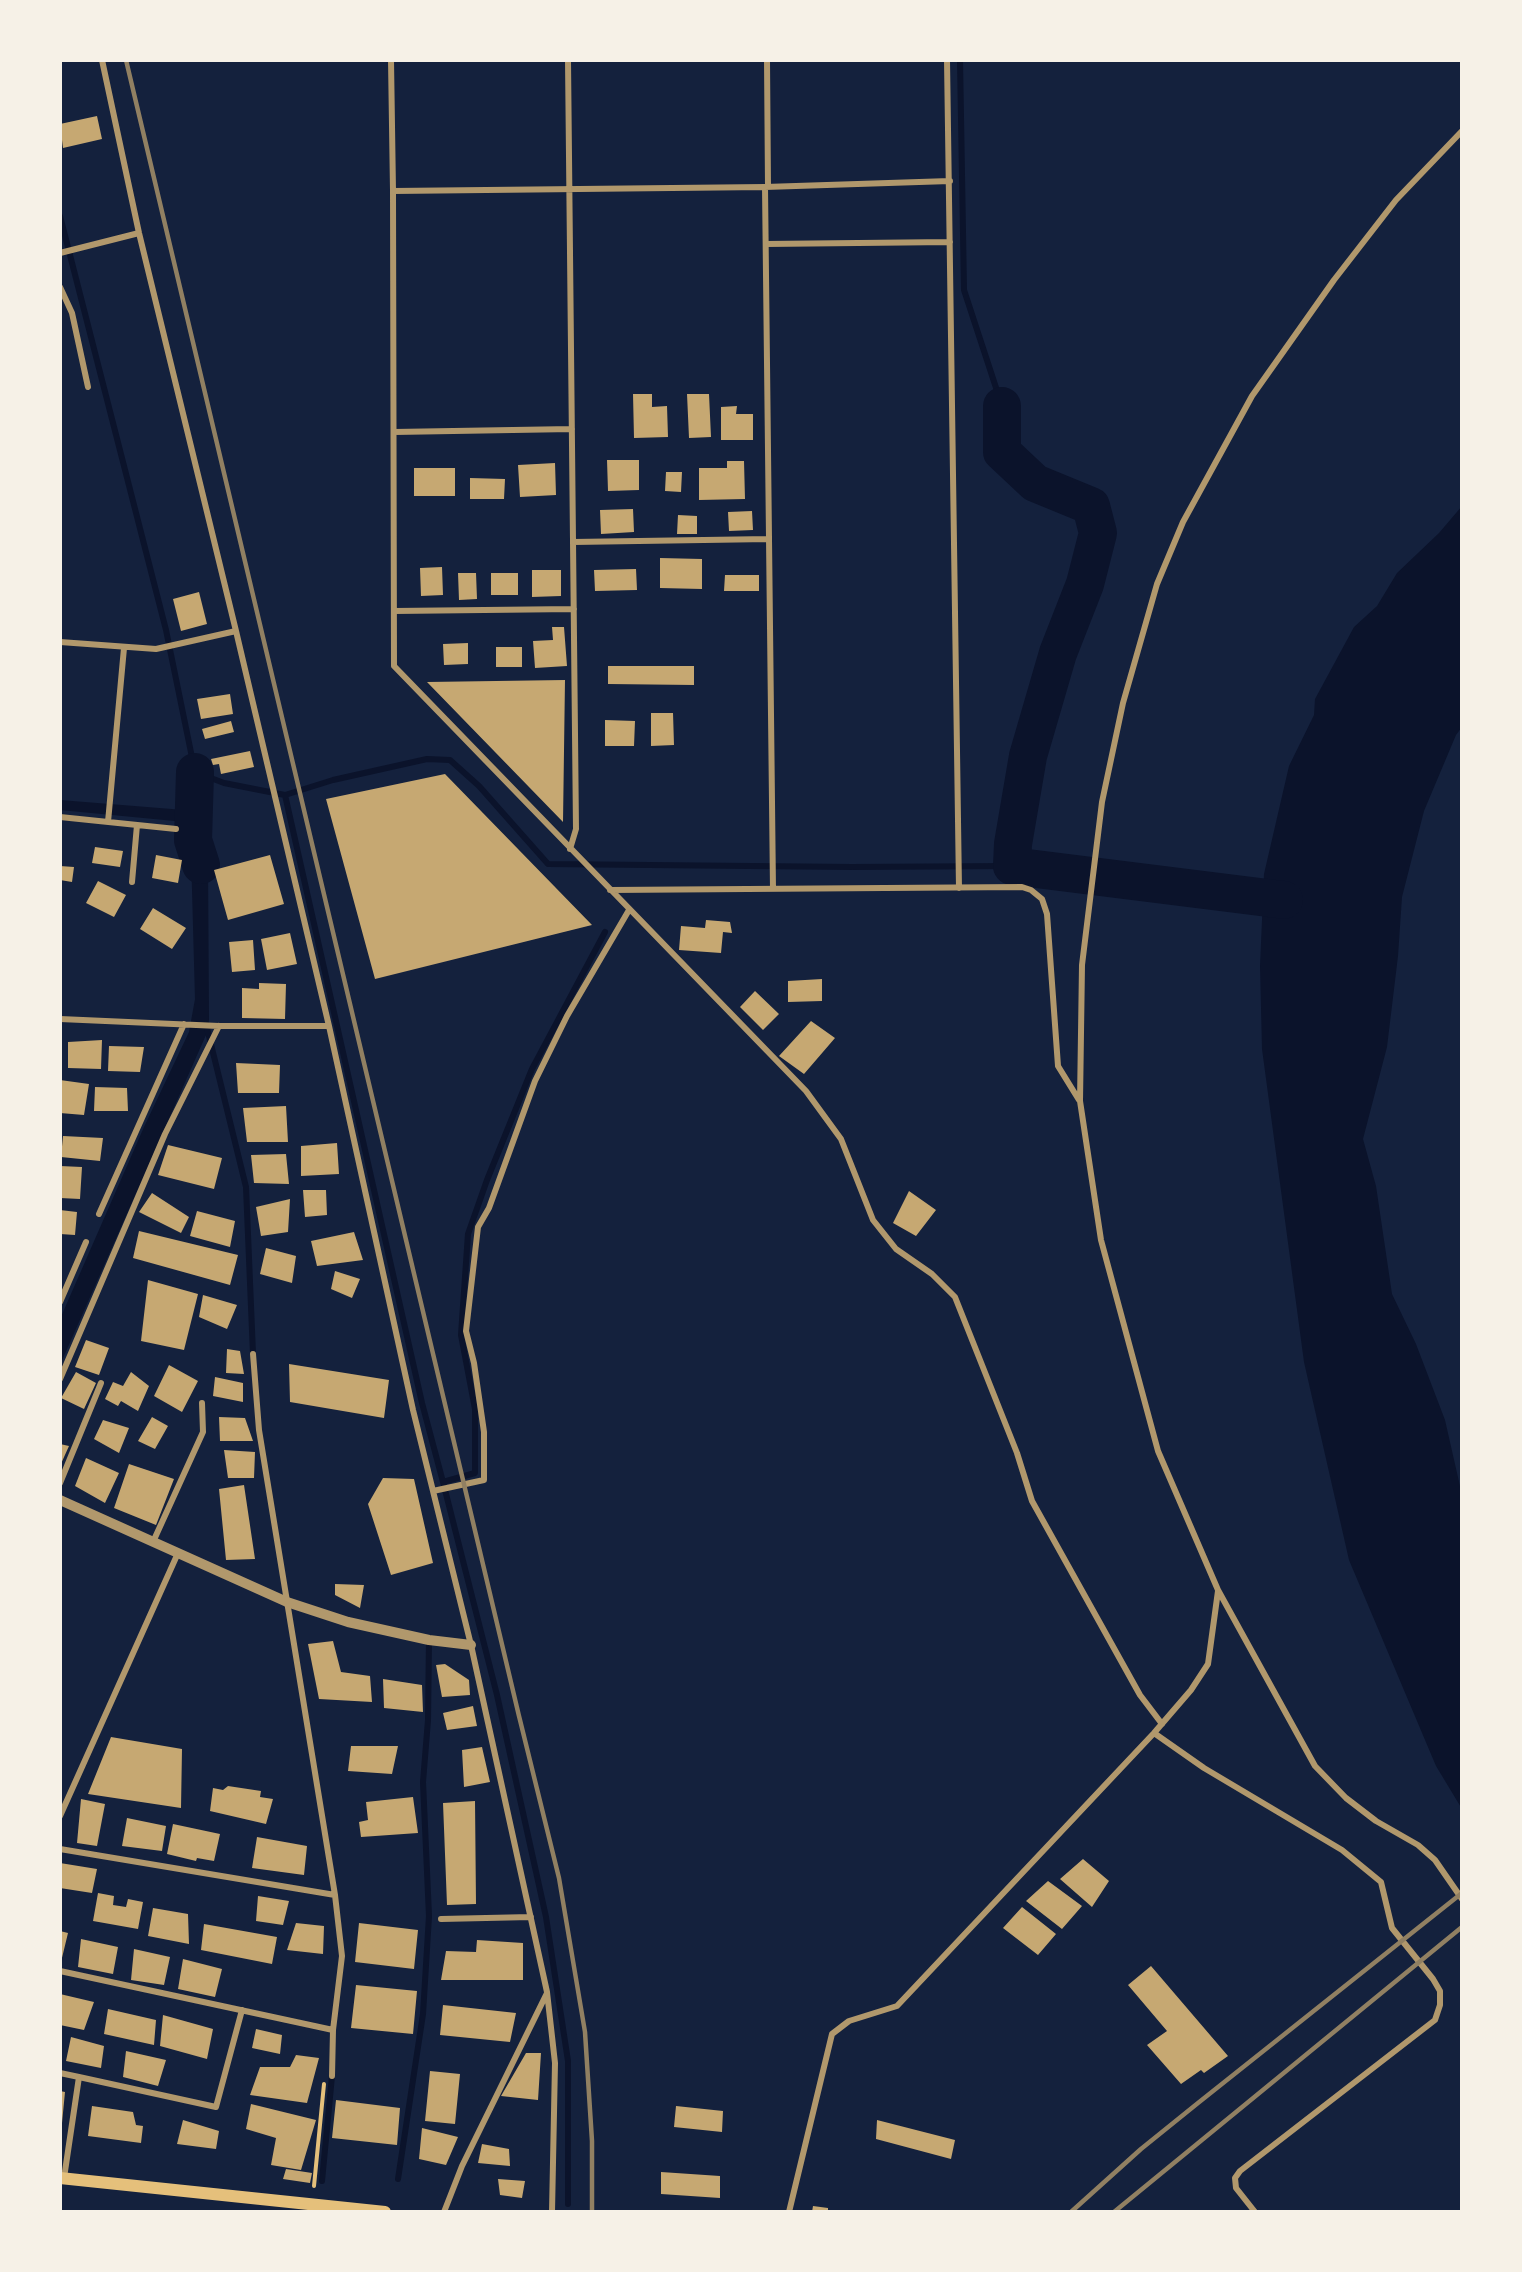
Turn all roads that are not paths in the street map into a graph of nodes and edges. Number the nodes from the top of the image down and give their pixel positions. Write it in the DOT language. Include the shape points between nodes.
graph roads {
  1 [pos="102,60"];
  2 [pos="391,60"];
  3 [pos="568,60"];
  4 [pos="766,60"];
  5 [pos="947,60"];
  6 [pos="1462,131"];
  7 [pos="950,181"];
  8 [pos="767,187"];
  9 [pos="570,188"];
  10 [pos="393,191"];
  11 [pos="139,232"];
  12 [pos="950,242"];
  13 [pos="766,244"];
  14 [pos="60,253"];
  15 [pos="60,287"];
  16 [pos="88,387"];
  17 [pos="572,429"];
  18 [pos="394,432"];
  19 [pos="769,539"];
  20 [pos="573,542"];
  21 [pos="574,609"];
  22 [pos="394,611"];
  23 [pos="236,631"];
  24 [pos="60,642"];
  25 [pos="123,648"];
  26 [pos="60,817"];
  27 [pos="108,820"];
  28 [pos="137,825"];
  29 [pos="176,829"];
  30 [pos="570,849"];
  31 [pos="132,882"];
  32 [pos="959,888"];
  33 [pos="773,889"];
  34 [pos="610,890"];
  35 [pos="629,910"];
  36 [pos="60,1019"];
  37 [pos="187,1024"];
  38 [pos="219,1026"];
  39 [pos="329,1026"];
  40 [pos="1080,1101"];
  41 [pos="99,1214"];
  42 [pos="86,1242"];
  43 [pos="60,1302"];
  44 [pos="253,1354"];
  45 [pos="60,1379"];
  46 [pos="102,1383"];
  47 [pos="202,1403"];
  48 [pos="60,1484"];
  49 [pos="433,1491"];
  50 [pos="60,1500"];
  51 [pos="153,1542"];
  52 [pos="178,1553"];
  53 [pos="1218,1590"];
  54 [pos="287,1602"];
  55 [pos="471,1645"];
  56 [pos="1162,1724"];
  57 [pos="1154,1733"];
  58 [pos="60,1816"];
  59 [pos="60,1849"];
  60 [pos="335,1895"];
  61 [pos="1462,1899"];
  62 [pos="531,1917"];
  63 [pos="441,1919"];
  64 [pos="60,1971"];
  65 [pos="547,1992"];
  66 [pos="242,2010"];
  67 [pos="333,2030"];
  68 [pos="60,2073"];
  69 [pos="332,2076"];
  70 [pos="79,2077"];
  71 [pos="62,2179"];
  72 [pos="385,2212"];
  73 [pos="444,2212"];
  74 [pos="552,2212"];
  75 [pos="789,2212"];
  76 [pos="1255,2212"];
  1 -- 11 [label="street"];
  2 -- 10 [label="street"];
  3 -- 9 [label="street"];
  4 -- 8 [label="street"];
  5 -- 7 [label="street"];
  6 -- 40 [label="street" via="1396,200 1252,396 1183,522 1157,584 1123,703 1102,802 1082,965"];
  7 -- 8 [label="street"];
  7 -- 12 [label="street"];
  8 -- 9 [label="street"];
  8 -- 13 [label="street"];
  9 -- 10 [label="street"];
  9 -- 17 [label="street"];
  10 -- 18 [label="street"];
  11 -- 14 [label="street"];
  11 -- 23 [label="street"];
  12 -- 13 [label="street"];
  12 -- 32 [label="street"];
  13 -- 19 [label="street"];
  15 -- 16 [label="street" via="72,313"];
  17 -- 18 [label="street"];
  17 -- 20 [label="street"];
  18 -- 22 [label="street"];
  19 -- 20 [label="street"];
  19 -- 33 [label="street"];
  20 -- 21 [label="street"];
  21 -- 22 [label="street"];
  21 -- 30 [label="street" via="576,829"];
  22 -- 30 [label="street" via="394,666"];
  23 -- 25 [label="street" via="156,649"];
  23 -- 39 [label="street"];
  24 -- 25 [label="street"];
  25 -- 27 [label="street"];
  26 -- 27 [label="street"];
  27 -- 28 [label="street"];
  28 -- 29 [label="street"];
  28 -- 31 [label="street"];
  30 -- 34 [label="street"];
  32 -- 33 [label="street"];
  32 -- 40 [label="street" via="1022,887 1042,899 1047,914 1058,1066"];
  33 -- 34 [label="street"];
  34 -- 35 [label="street"];
  35 -- 49 [label="street" via="567,1016 535,1081 489,1208 478,1227 466,1331 484,1432 484,1480"];
  35 -- 56 [label="street" via="807,1091 841,1139 873,1220 896,1249 932,1274 955,1297 1032,1501 1140,1695"];
  36 -- 37 [label="street"];
  37 -- 38 [label="street"];
  37 -- 41 [label="street"];
  38 -- 39 [label="street"];
  38 -- 45 [label="street" via="165,1134"];
  39 -- 49 [label="street"];
  40 -- 53 [label="street" via="1101,1240 1158,1451"];
  42 -- 43 [label="street"];
  44 -- 54 [label="street" via="259,1430"];
  46 -- 48 [label="street"];
  47 -- 51 [label="street" via="203,1432"];
  49 -- 55 [label="street"];
  50 -- 51 [label="street"];
  51 -- 52 [label="street"];
  52 -- 54 [label="street"];
  52 -- 58 [label="street"];
  53 -- 56 [label="street" via="1208,1664"];
  53 -- 61 [label="street" via="1315,1766 1346,1798 1435,1860"];
  54 -- 55 [label="street" via="348,1622"];
  54 -- 60 [label="street"];
  55 -- 62 [label="street"];
  56 -- 57 [label="street"];
  57 -- 75 [label="street" via="897,2006 849,2021 832,2034"];
  57 -- 76 [label="street" via="1213,1774 1342,1850 1381,1882 1392,1928 1440,1991 1435,2020 1240,2171 1235,2178 1236,2188"];
  59 -- 60 [label="street"];
  60 -- 67 [label="street" via="342,1956"];
  62 -- 63 [label="street"];
  62 -- 65 [label="street"];
  64 -- 66 [label="street"];
  65 -- 73 [label="street" via="462,2166"];
  65 -- 74 [label="street" via="555,2063"];
  66 -- 67 [label="street"];
  66 -- 70 [label="street" via="216,2108"];
  67 -- 69 [label="street"];
  68 -- 70 [label="street"];
  70 -- 71 [label="street"];
  71 -- 72 [label="main road"];
}
